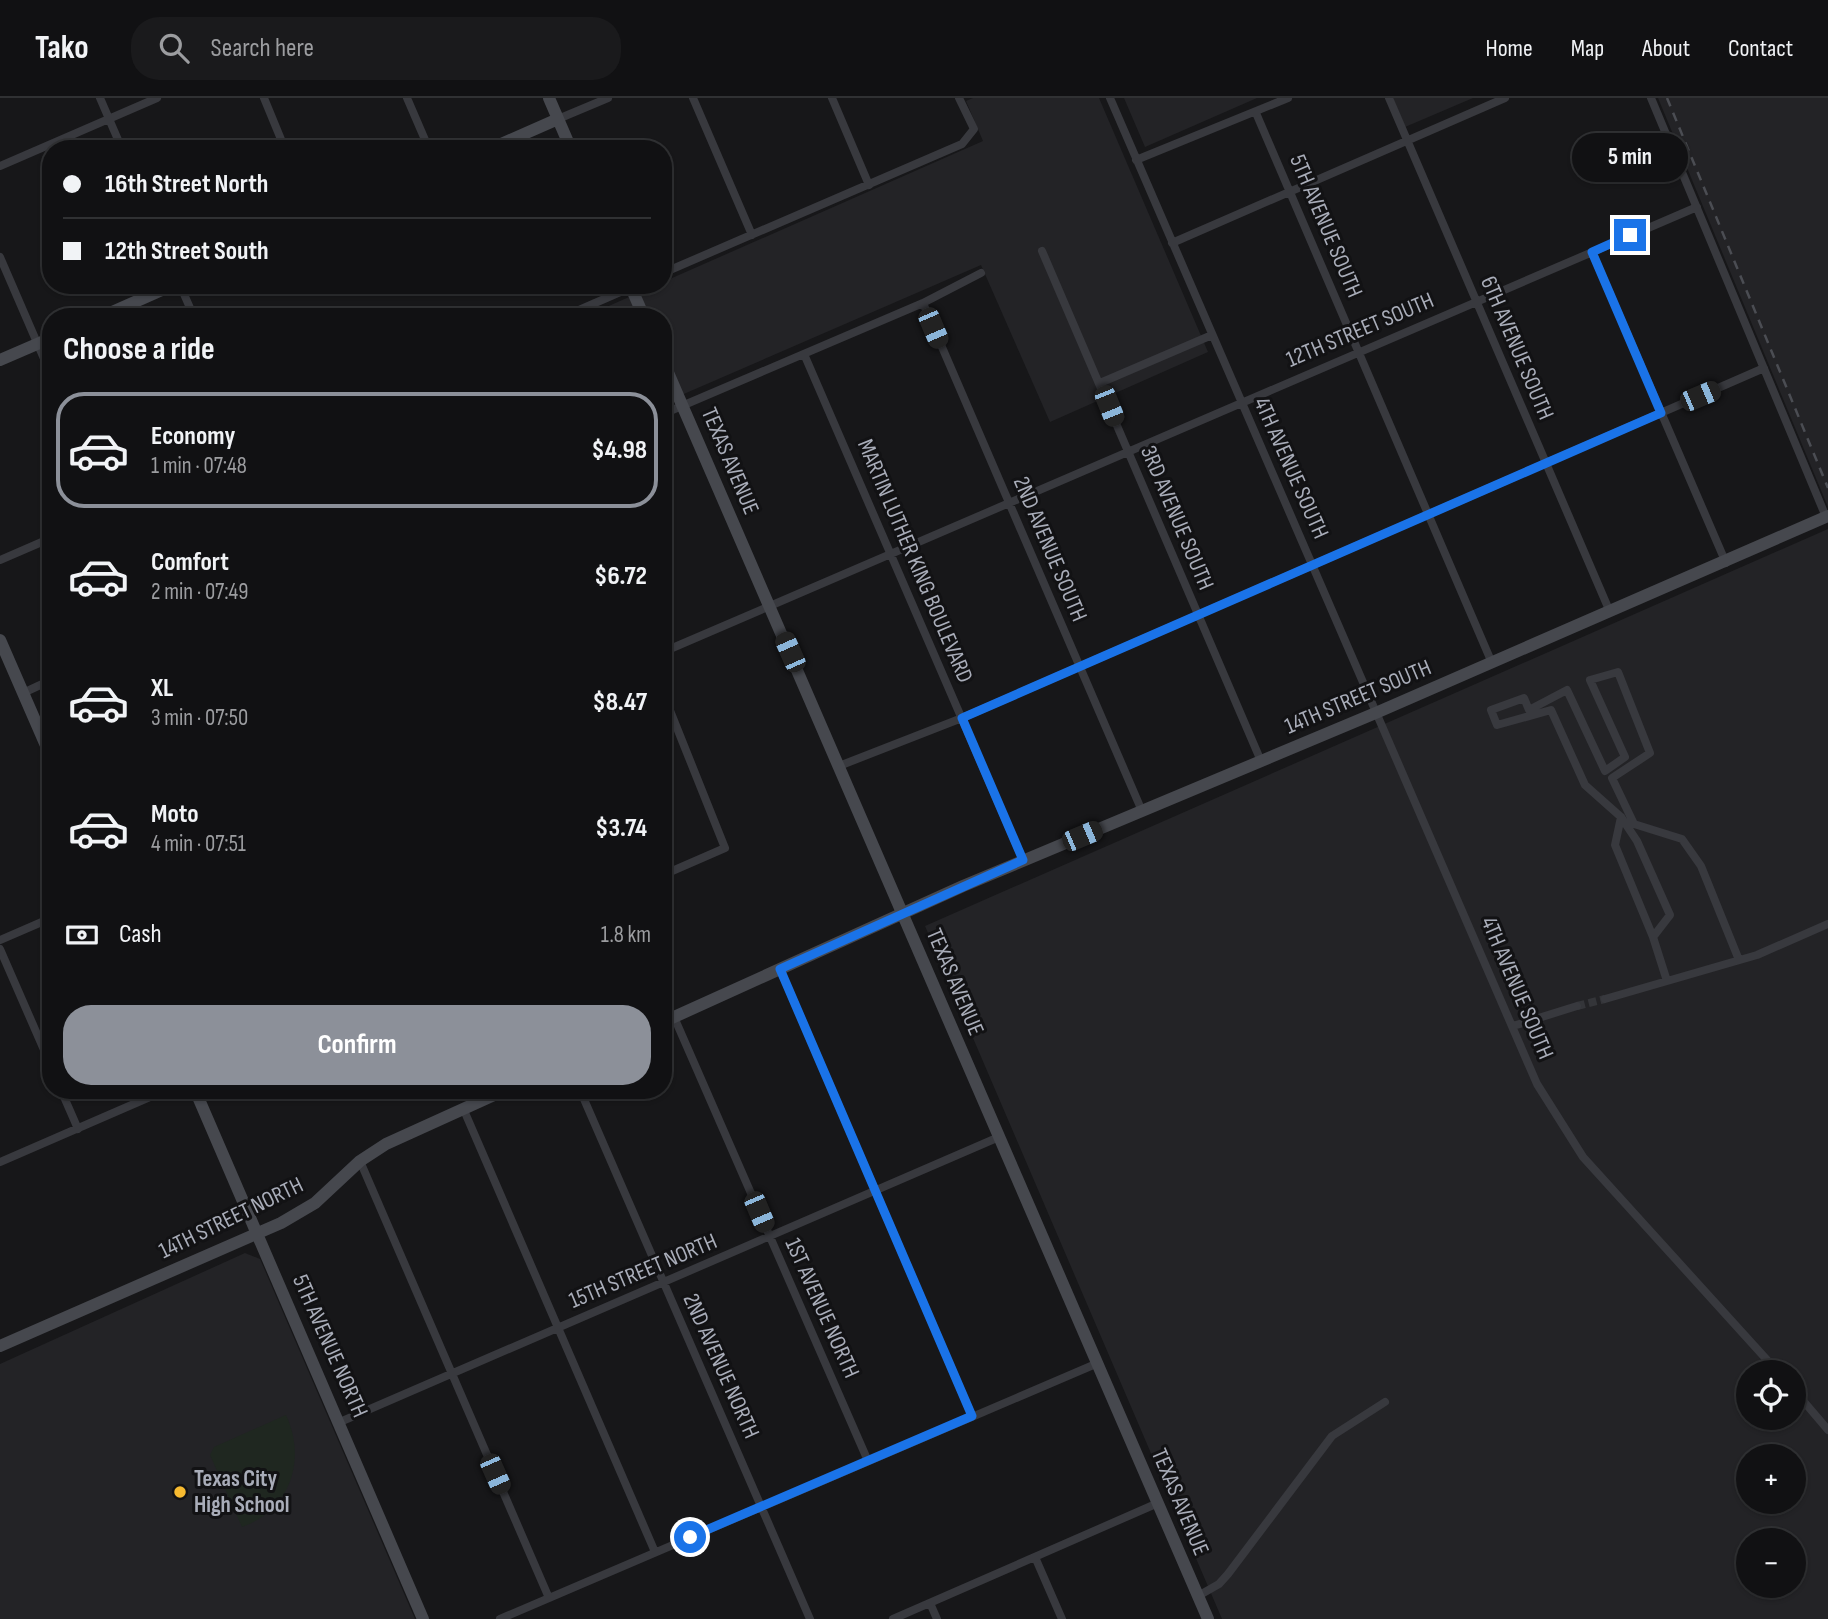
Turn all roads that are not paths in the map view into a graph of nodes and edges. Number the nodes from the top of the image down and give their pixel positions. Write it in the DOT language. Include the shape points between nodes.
graph roads {
  1 [pos="100,98"];
  2 [pos="157,98"];
  3 [pos="264,98"];
  4 [pos="407,98"];
  5 [pos="549,98"];
  6 [pos="608,98"];
  7 [pos="693,98"];
  8 [pos="832,98"];
  9 [pos="959,98"];
  10 [pos="1110,98"];
  11 [pos="1289,98"];
  12 [pos="1388,98"];
  13 [pos="1505,98"];
  14 [pos="1651,98"];
  15 [pos="1256,113"];
  16 [pos="109,119"];
  17 [pos="558,119"];
  18 [pos="60,140"];
  19 [pos="118,140"];
  20 [pos="281,140"];
  21 [pos="425,140"];
  22 [pos="510,140"];
  23 [pos="567,140"];
  24 [pos="1407,141"];
  25 [pos="42,148"];
  26 [pos="1136,160"];
  27 [pos="0,166"];
  28 [pos="869,185"];
  29 [pos="1290,192"];
  30 [pos="1697,207"];
  31 [pos="752,235"];
  32 [pos="1172,243"];
  33 [pos="1042,251"];
  34 [pos="1592,252"];
  35 [pos="0,257"];
  36 [pos="672,269"];
  37 [pos="981,273"];
  38 [pos="153,294"];
  39 [pos="614,294"];
  40 [pos="1476,302"];
  41 [pos="923,303"];
  42 [pos="121,308"];
  43 [pos="583,308"];
  44 [pos="1212,335"];
  45 [pos="42,342"];
  46 [pos="37,344"];
  47 [pos="1359,352"];
  48 [pos="804,354"];
  49 [pos="42,355"];
  50 [pos="0,360"];
  51 [pos="1764,368"];
  52 [pos="672,381"];
  53 [pos="1100,383"];
  54 [pos="1242,402"];
  55 [pos="683,406"];
  56 [pos="672,410"];
  57 [pos="1661,413"];
  58 [pos="1128,452"];
  59 [pos="1546,463"];
  60 [pos="1009,503"];
  61 [pos="1428,514"];
  62 [pos="1827,516"];
  63 [pos="42,542"];
  64 [pos="891,554"];
  65 [pos="0,560"];
  66 [pos="1726,563"];
  67 [pos="1313,565"];
  68 [pos="770,606"];
  69 [pos="1610,612"];
  70 [pos="1198,615"];
  71 [pos="0,640"];
  72 [pos="672,648"];
  73 [pos="1492,663"];
  74 [pos="1080,667"];
  75 [pos="42,684"];
  76 [pos="23,693"];
  77 [pos="1378,712"];
  78 [pos="672,716"];
  79 [pos="962,718"];
  80 [pos="42,736"];
  81 [pos="1261,761"];
  82 [pos="839,766"];
  83 [pos="1142,811"];
  84 [pos="1621,817"];
  85 [pos="1023,860"];
  86 [pos="672,872"];
  87 [pos="903,914"];
  88 [pos="42,922"];
  89 [pos="1828,924"];
  90 [pos="1653,937"];
  91 [pos="0,940"];
  92 [pos="0,949"];
  93 [pos="1739,960"];
  94 [pos="780,969"];
  95 [pos="1667,981"];
  96 [pos="1605,999"];
  97 [pos="1577,1006"];
  98 [pos="672,1018"];
  99 [pos="672,1026"];
  100 [pos="1513,1026"];
  101 [pos="42,1045"];
  102 [pos="65,1099"];
  103 [pos="146,1099"];
  104 [pos="199,1099"];
  105 [pos="484,1099"];
  106 [pos="584,1099"];
  107 [pos="463,1108"];
  108 [pos="78,1129"];
  109 [pos="999,1137"];
  110 [pos="360,1161"];
  111 [pos="0,1163"];
  112 [pos="875,1191"];
  113 [pos="257,1233"];
  114 [pos="769,1237"];
  115 [pos="663,1283"];
  116 [pos="558,1328"];
  117 [pos="0,1346"];
  118 [pos="1767,1360"];
  119 [pos="1098,1363"];
  120 [pos="452,1374"];
  121 [pos="1385,1402"];
  122 [pos="1806,1404"];
  123 [pos="972,1416"];
  124 [pos="340,1422"];
  125 [pos="1828,1430"];
  126 [pos="868,1461"];
  127 [pos="1158,1503"];
  128 [pos="761,1507"];
  129 [pos="655,1552"];
  130 [pos="1035,1557"];
  131 [pos="1198,1597"];
  132 [pos="549,1598"];
  133 [pos="930,1603"];
  134 [pos="423,1619"];
  135 [pos="500,1619"];
  136 [pos="810,1619"];
  137 [pos="893,1619"];
  138 [pos="937,1619"];
  139 [pos="1062,1619"];
  140 [pos="1208,1619"];
  1 -- 16 [label="street"];
  2 -- 16 [label="street"];
  3 -- 20 [label="street"];
  4 -- 21 [label="street"];
  5 -- 17 [label="street"];
  6 -- 17 [label="street"];
  7 -- 31 [label="street"];
  8 -- 28 [label="street"];
  9 -- 28 [label="street" via="974,129 962,144"];
  10 -- 26 [label="street, 4TH AVENUE SOUTH"];
  11 -- 15 [label="street"];
  12 -- 24 [label="street, 6TH AVENUE SOUTH"];
  13 -- 24 [label="street"];
  14 -- 30 [label="street"];
  15 -- 26 [label="street"];
  15 -- 29 [label="street, 5TH AVENUE SOUTH"];
  16 -- 18 [label="street"];
  16 -- 19 [label="street"];
  17 -- 22 [label="street"];
  17 -- 23 [label="street"];
  24 -- 29 [label="street"];
  24 -- 40 [label="street, 6TH AVENUE SOUTH"];
  25 -- 27 [label="street"];
  26 -- 32 [label="street, 4TH AVENUE SOUTH"];
  28 -- 31 [label="street"];
  29 -- 32 [label="street"];
  29 -- 47 [label="street, 5TH AVENUE SOUTH"];
  30 -- 34 [label="street, 12TH STREET SOUTH"];
  30 -- 51 [label="street"];
  31 -- 36 [label="street"];
  32 -- 44 [label="street, 4TH AVENUE SOUTH"];
  33 -- 53 [label="street, 3RD AVENUE SOUTH"];
  34 -- 40 [label="street, 12TH STREET SOUTH"];
  34 -- 57 [label="street"];
  35 -- 46 [label="street"];
  37 -- 41 [label="street"];
  38 -- 42 [label="street"];
  39 -- 43 [label="street"];
  40 -- 47 [label="street, 12TH STREET SOUTH"];
  40 -- 59 [label="street, 6TH AVENUE SOUTH"];
  41 -- 48 [label="street"];
  41 -- 60 [label="street, 2ND AVENUE SOUTH"];
  44 -- 53 [label="street"];
  44 -- 54 [label="street, 4TH AVENUE SOUTH"];
  45 -- 46 [label="street"];
  46 -- 49 [label="street"];
  46 -- 50 [label="street"];
  47 -- 54 [label="street, 12TH STREET SOUTH"];
  47 -- 61 [label="street, 5TH AVENUE SOUTH"];
  48 -- 55 [label="street"];
  48 -- 64 [label="street, MARTIN LUTHER KING BOULEVARD"];
  51 -- 57 [label="street"];
  51 -- 62 [label="street"];
  52 -- 55 [label="street, TEXAS AVENUE"];
  53 -- 58 [label="street, 3RD AVENUE SOUTH"];
  54 -- 58 [label="street, 12TH STREET SOUTH"];
  54 -- 67 [label="street, 4TH AVENUE SOUTH"];
  55 -- 56 [label="street"];
  55 -- 68 [label="street, TEXAS AVENUE"];
  57 -- 59 [label="street"];
  57 -- 66 [label="street"];
  58 -- 60 [label="street, 12TH STREET SOUTH"];
  58 -- 70 [label="street, 3RD AVENUE SOUTH"];
  59 -- 61 [label="street"];
  59 -- 69 [label="street, 6TH AVENUE SOUTH"];
  60 -- 64 [label="street, 12TH STREET SOUTH"];
  60 -- 74 [label="street, 2ND AVENUE SOUTH"];
  61 -- 67 [label="street"];
  61 -- 73 [label="street, 5TH AVENUE SOUTH"];
  62 -- 66 [label="street, 14TH STREET SOUTH"];
  63 -- 65 [label="street"];
  64 -- 68 [label="street, 12TH STREET SOUTH"];
  64 -- 79 [label="street, MARTIN LUTHER KING BOULEVARD"];
  66 -- 69 [label="street, 14TH STREET SOUTH"];
  67 -- 70 [label="street"];
  67 -- 77 [label="street, 4TH AVENUE SOUTH"];
  68 -- 72 [label="street, 12TH STREET SOUTH"];
  68 -- 82 [label="street, TEXAS AVENUE"];
  69 -- 73 [label="street, 14TH STREET SOUTH"];
  70 -- 74 [label="street"];
  70 -- 81 [label="street, 3RD AVENUE SOUTH"];
  71 -- 76 [label="street"];
  73 -- 77 [label="street, 14TH STREET SOUTH"];
  74 -- 79 [label="street"];
  74 -- 83 [label="street, 2ND AVENUE SOUTH"];
  75 -- 76 [label="street"];
  76 -- 80 [label="street"];
  77 -- 81 [label="street, 14TH STREET SOUTH"];
  77 -- 100 [label="street, 4TH AVENUE SOUTH"];
  78 -- 86 [label="street" via="724,846"];
  79 -- 82 [label="street"];
  79 -- 85 [label="street, MARTIN LUTHER KING BOULEVARD"];
  81 -- 83 [label="street, 14TH STREET SOUTH"];
  82 -- 87 [label="street, TEXAS AVENUE"];
  83 -- 85 [label="street, 14TH STREET SOUTH"];
  84 -- 90 [label="street" via="1615,845"];
  84 -- 90 [label="street" via="1637,841 1670,915"];
  84 -- 93 [label="street" via="1585,785 1551,710 1497,725 1491,710 1524,698 1529,710 1567,690 1605,771 1625,757 1590,680 1618,672 1650,753 1612,778 1620,800 1634,824 1682,839 1701,866"];
  85 -- 87 [label="street, 14TH STREET SOUTH"];
  87 -- 94 [label="street"];
  87 -- 109 [label="street, TEXAS AVENUE"];
  88 -- 91 [label="street"];
  89 -- 93 [label="street"];
  90 -- 95 [label="street"];
  92 -- 101 [label="street"];
  93 -- 95 [label="street"];
  94 -- 98 [label="street"];
  94 -- 112 [label="street"];
  95 -- 96 [label="street"];
  97 -- 100 [label="street"];
  99 -- 114 [label="street, 1ST AVENUE NORTH"];
  100 -- 118 [label="street, 4TH AVENUE SOUTH" via="1537,1084 1583,1157"];
  102 -- 108 [label="street"];
  103 -- 108 [label="street"];
  104 -- 113 [label="street, 5TH AVENUE NORTH"];
  105 -- 107 [label="street, 14TH STREET NORTH"];
  106 -- 115 [label="street, 2ND AVENUE NORTH"];
  107 -- 110 [label="street, 14TH STREET NORTH" via="411,1130"];
  107 -- 116 [label="street"];
  108 -- 111 [label="street"];
  109 -- 112 [label="street, 15TH STREET NORTH"];
  109 -- 119 [label="street, TEXAS AVENUE"];
  110 -- 113 [label="street, 14TH STREET NORTH" via="316,1203"];
  110 -- 120 [label="street"];
  112 -- 114 [label="street, 15TH STREET NORTH"];
  112 -- 123 [label="street"];
  113 -- 117 [label="street, 14TH STREET NORTH"];
  113 -- 124 [label="street, 5TH AVENUE NORTH"];
  114 -- 115 [label="street, 15TH STREET NORTH"];
  114 -- 126 [label="street, 1ST AVENUE NORTH"];
  115 -- 116 [label="street, 15TH STREET NORTH"];
  115 -- 128 [label="street, 2ND AVENUE NORTH"];
  116 -- 120 [label="street, 15TH STREET NORTH"];
  116 -- 129 [label="street"];
  119 -- 123 [label="street"];
  119 -- 127 [label="street, TEXAS AVENUE"];
  120 -- 124 [label="street, 15TH STREET NORTH"];
  120 -- 132 [label="street"];
  121 -- 131 [label="street" via="1332,1436 1228,1574"];
  122 -- 125 [label="street"];
  123 -- 126 [label="street"];
  124 -- 134 [label="street, 5TH AVENUE NORTH"];
  126 -- 128 [label="street"];
  127 -- 130 [label="street"];
  127 -- 131 [label="street, TEXAS AVENUE"];
  128 -- 129 [label="street"];
  128 -- 136 [label="street, 2ND AVENUE NORTH"];
  129 -- 132 [label="street"];
  130 -- 133 [label="street"];
  130 -- 139 [label="street"];
  131 -- 140 [label="street, TEXAS AVENUE"];
  132 -- 135 [label="street"];
  133 -- 137 [label="street"];
  133 -- 138 [label="street"];
}
